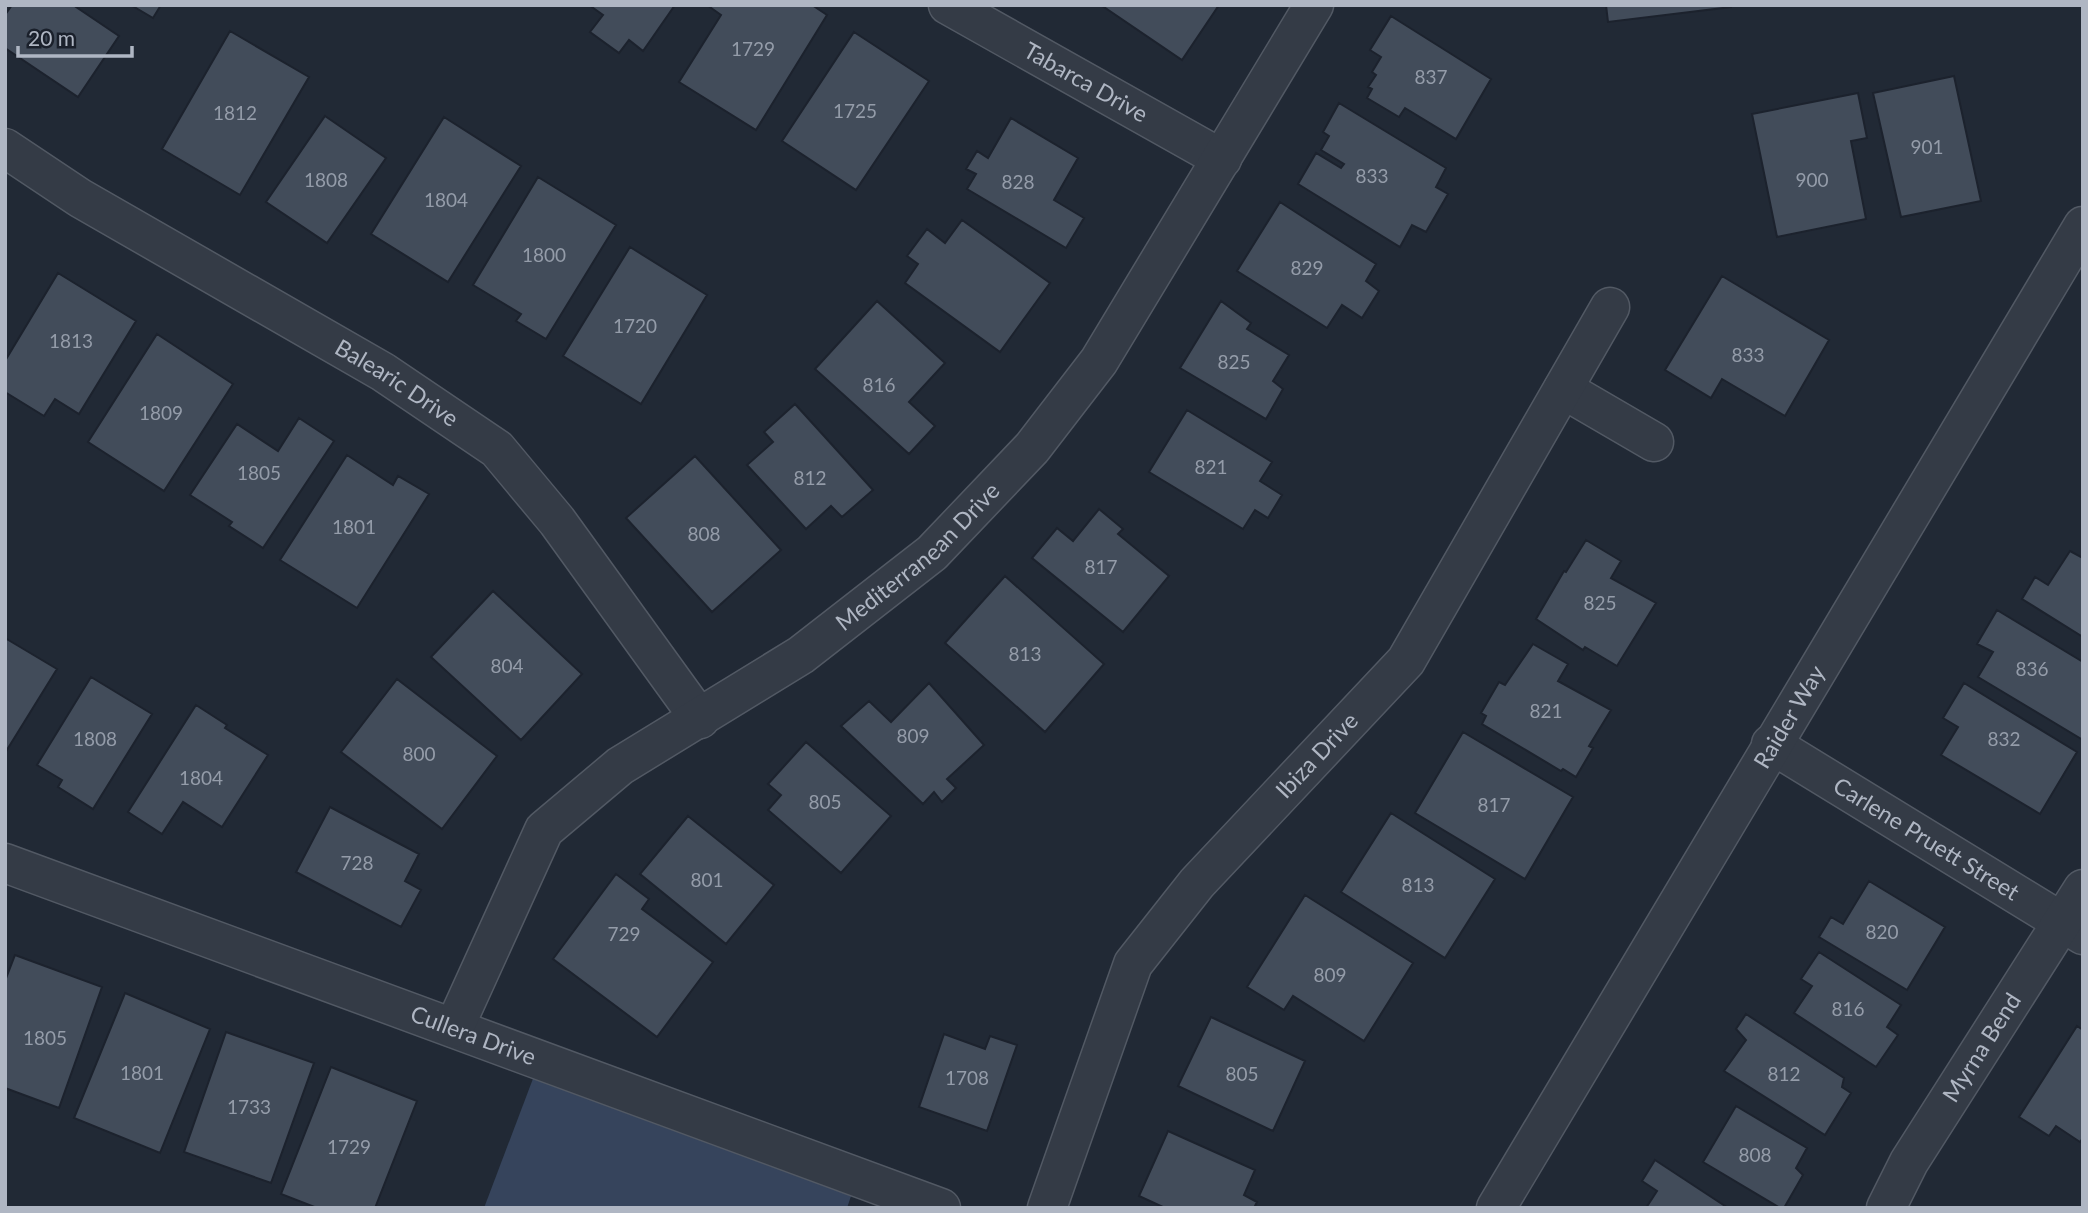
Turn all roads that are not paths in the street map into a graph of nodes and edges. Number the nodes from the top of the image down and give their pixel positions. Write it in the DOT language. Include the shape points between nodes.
graph roads {
  1 [pos="948,5"];
  2 [pos="1314,5"];
  3 [pos="5,148"];
  4 [pos="1222,159"];
  5 [pos="2083,226"];
  6 [pos="1610,307"];
  7 [pos="1563,389"];
  8 [pos="1654,442"];
  9 [pos="700,719"];
  10 [pos="1771,744"];
  11 [pos="5,863"];
  12 [pos="2083,889"];
  13 [pos="2072,928"];
  14 [pos="454,1028"];
  15 [pos="941,1208"];
  16 [pos="1047,1208"];
  17 [pos="1496,1208"];
  18 [pos="1886,1208"];
  1 -- 4 [label="street, Tabarca Drive"];
  2 -- 4 [label="street, Mediterranean Drive"];
  3 -- 9 [label="street, Balearic Drive" via="80,198 383,372 497,449 557,521"];
  4 -- 9 [label="street, Mediterranean Drive" via="1099,361 1032,449 932,553 801,655"];
  5 -- 10 [label="street, Raider Way"];
  6 -- 7 [label="street, Ibiza Drive"];
  7 -- 8 [label="street"];
  7 -- 16 [label="street, Ibiza Drive" via="1406,662 1197,883 1133,964"];
  9 -- 14 [label="street, Mediterranean Drive" via="620,766 544,830"];
  10 -- 13 [label="street, Carlene Pruett Street"];
  10 -- 17 [label="street, Raider Way"];
  11 -- 14 [label="street, Cullera Drive"];
  12 -- 13 [label="street, Myrna Bend"];
  13 -- 18 [label="street, Myrna Bend" via="1909,1162"];
  14 -- 15 [label="street, Cullera Drive"];
}
